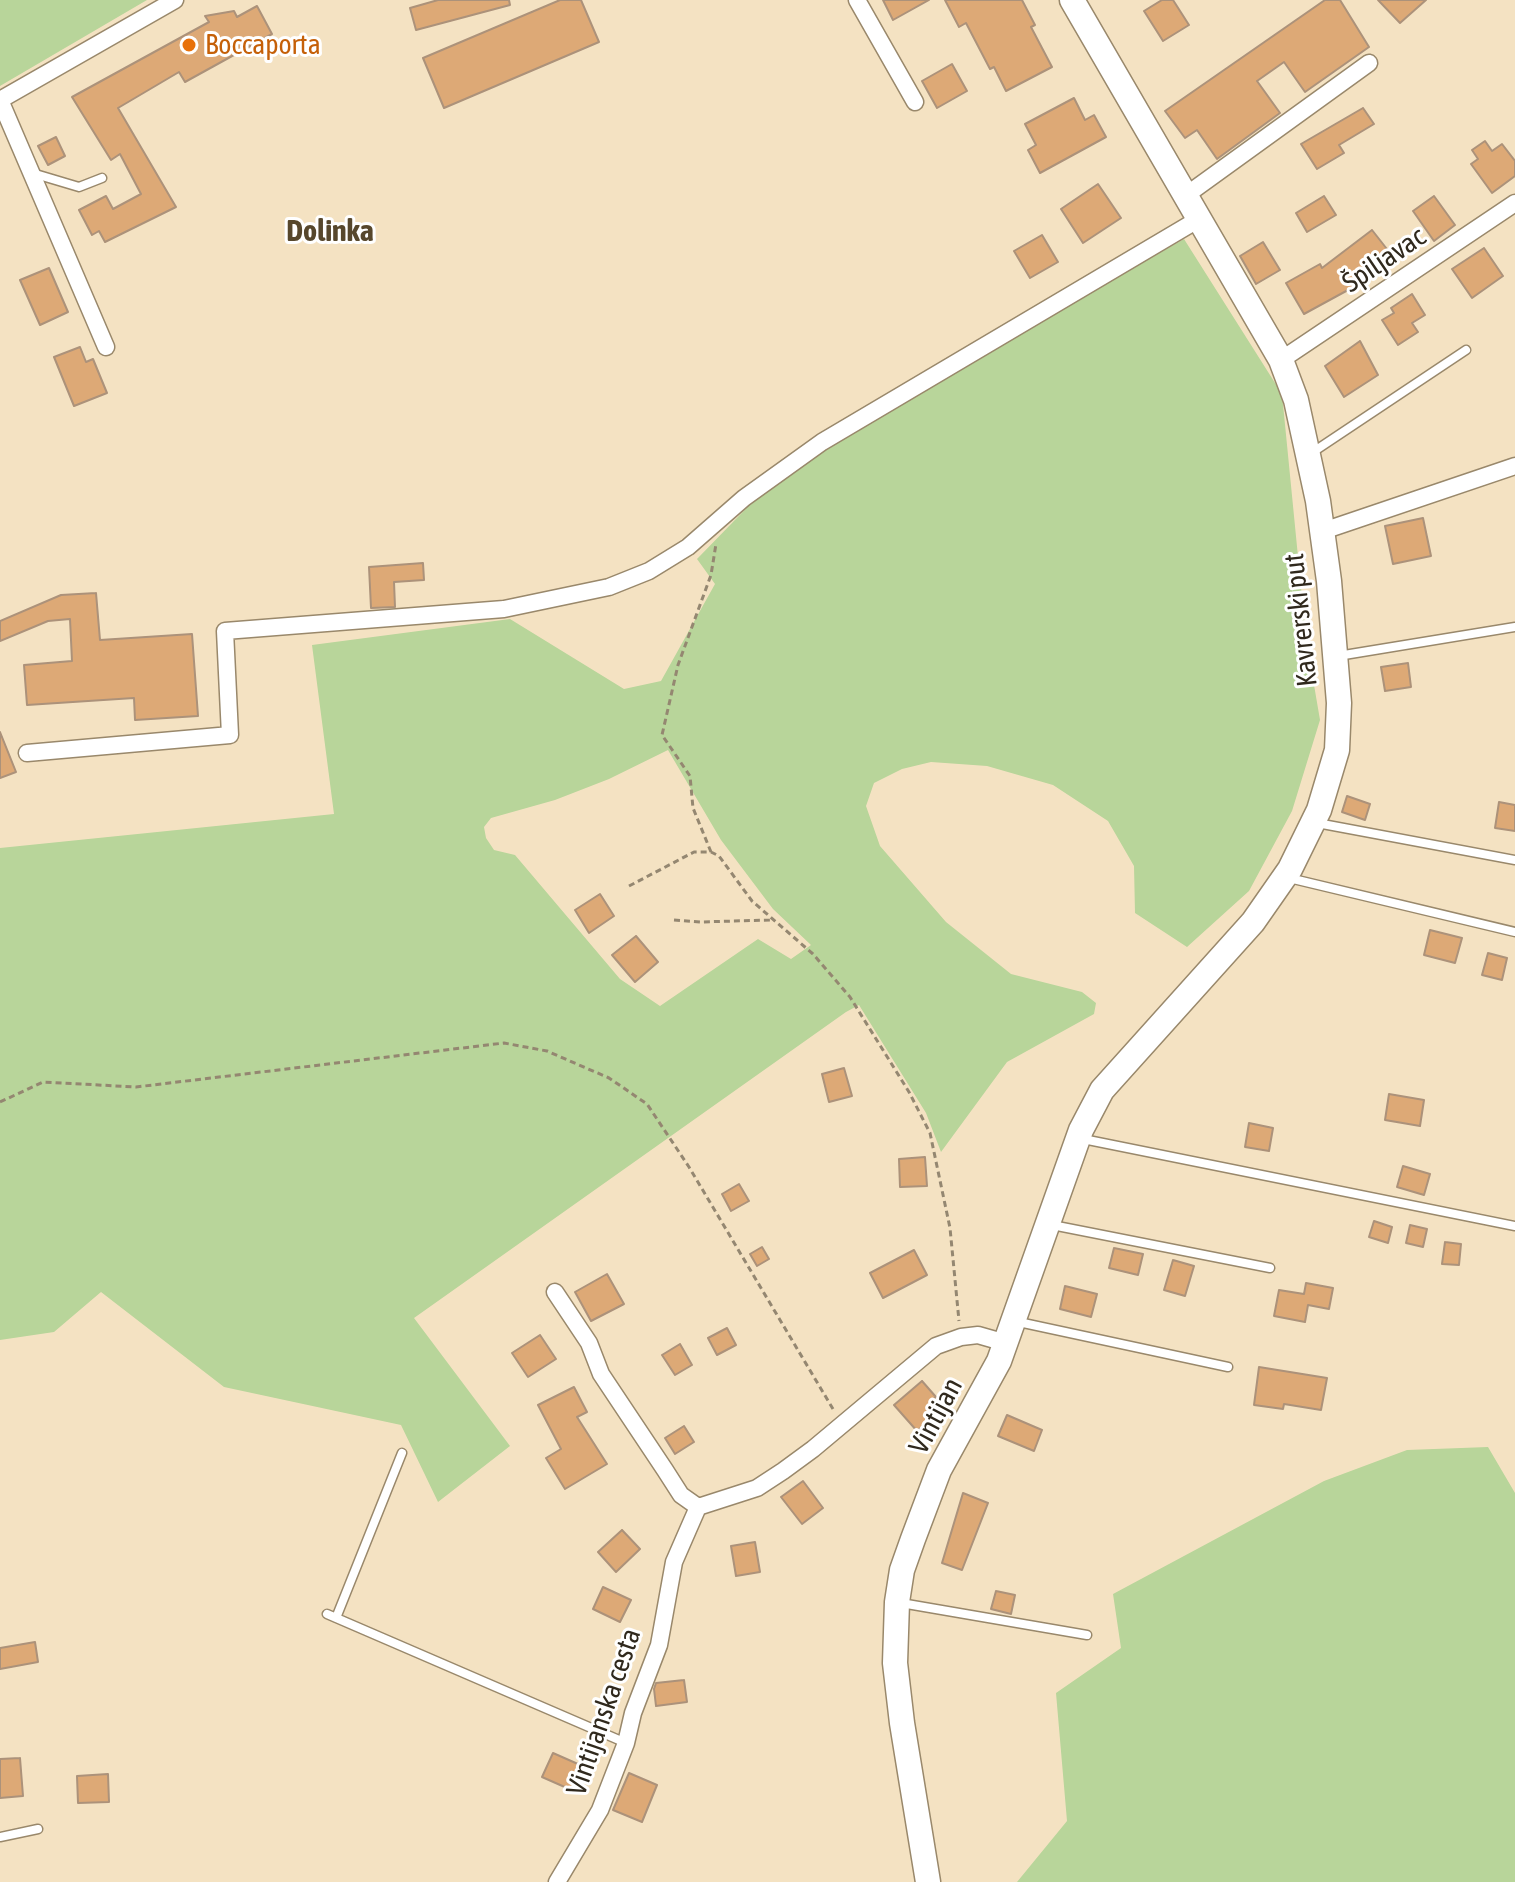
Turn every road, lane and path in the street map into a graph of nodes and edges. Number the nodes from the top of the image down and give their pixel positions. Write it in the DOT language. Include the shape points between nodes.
graph roads {
  1 [pos="175,0"];
  2 [pos="857,0"];
  3 [pos="1079,3"];
  4 [pos="1369,63"];
  5 [pos="0,100"];
  6 [pos="915,102"];
  7 [pos="31,172"];
  8 [pos="102,178"];
  9 [pos="1185,196"];
  10 [pos="1515,203"];
  11 [pos="1199,219"];
  12 [pos="106,347"];
  13 [pos="1466,350"];
  14 [pos="1281,360"];
  15 [pos="1308,455"];
  16 [pos="1515,466"];
  17 [pos="721,518"];
  18 [pos="1323,531"];
  19 [pos="1515,627"];
  20 [pos="1337,657"];
  21 [pos="27,753"];
  22 [pos="1313,822"];
  23 [pos="711,852"];
  24 [pos="1515,860"];
  25 [pos="1285,877"];
  26 [pos="629,886"];
  27 [pos="674,920"];
  28 [pos="770,920"];
  29 [pos="1515,932"];
  30 [pos="1169,1017"];
  31 [pos="0,1102"];
  32 [pos="1078,1138"];
  33 [pos="1048,1224"];
  34 [pos="1515,1226"];
  35 [pos="1270,1268"];
  36 [pos="555,1292"];
  37 [pos="1010,1332"];
  38 [pos="961,1337"];
  39 [pos="1228,1367"];
  40 [pos="844,1421"];
  41 [pos="402,1453"];
  42 [pos="698,1507"];
  43 [pos="897,1602"];
  44 [pos="327,1614"];
  45 [pos="336,1618"];
  46 [pos="1087,1635"];
  47 [pos="626,1743"];
  48 [pos="38,1829"];
  49 [pos="0,1837"];
  50 [pos="557,1882"];
  51 [pos="928,1882"];
  1 -- 5 [label="street"];
  2 -- 6 [label="street"];
  3 -- 9 [label="main road, Kavrerski put"];
  4 -- 9 [label="street"];
  5 -- 7 [label="street"];
  7 -- 8 [label="lane" via="79,187"];
  7 -- 12 [label="street"];
  9 -- 11 [label="main road, Kavrerski put"];
  10 -- 14 [label="street, Špiljavac"];
  11 -- 14 [label="main road, Kavrerski put"];
  11 -- 17 [label="street" via="822,442"];
  13 -- 15 [label="lane"];
  14 -- 15 [label="main road, Kavrerski put"];
  15 -- 18 [label="main road, Kavrerski put"];
  16 -- 18 [label="street"];
  17 -- 21 [label="street" via="688,547 609,587 504,609 225,631 230,735"];
  17 -- 23 [label="path" via="711,575 678,665 662,735 690,776 693,808"];
  18 -- 20 [label="main road, Kavrerski put"];
  19 -- 20 [label="lane"];
  20 -- 22 [label="main road, Kavrerski put" via="1337,750"];
  22 -- 24 [label="lane"];
  22 -- 25 [label="main road, Kavrerski put"];
  23 -- 26 [label="path" via="694,852"];
  23 -- 28 [label="path"];
  25 -- 29 [label="lane"];
  25 -- 30 [label="main road, Kavrerski put" via="1253,922"];
  27 -- 28 [label="path"];
  28 -- 38 [label="path" via="813,954 850,997 930,1133 950,1228"];
  30 -- 32 [label="main road, Vintijan" via="1102,1090"];
  31 -- 40 [label="path" via="43,1082 136,1087 504,1043 547,1051 609,1078 647,1104 824,1397"];
  32 -- 33 [label="main road, Vintijan"];
  32 -- 34 [label="lane"];
  33 -- 35 [label="lane"];
  33 -- 37 [label="main road, Vintijan"];
  36 -- 42 [label="street" via="673,1483"];
  37 -- 38 [label="street"];
  37 -- 39 [label="lane"];
  37 -- 43 [label="main road, Vintijan" via="939,1470 902,1570"];
  38 -- 40 [label="street" via="936,1346"];
  40 -- 42 [label="street" via="757,1488"];
  41 -- 45 [label="lane"];
  42 -- 47 [label="street, Vintijanska cesta" via="674,1562 659,1645"];
  43 -- 46 [label="lane"];
  43 -- 51 [label="main road, Vintijan" via="898,1693"];
  44 -- 45 [label="lane"];
  45 -- 47 [label="lane"];
  47 -- 50 [label="street, Vintijanska cesta" via="600,1810"];
  48 -- 49 [label="lane"];
}
